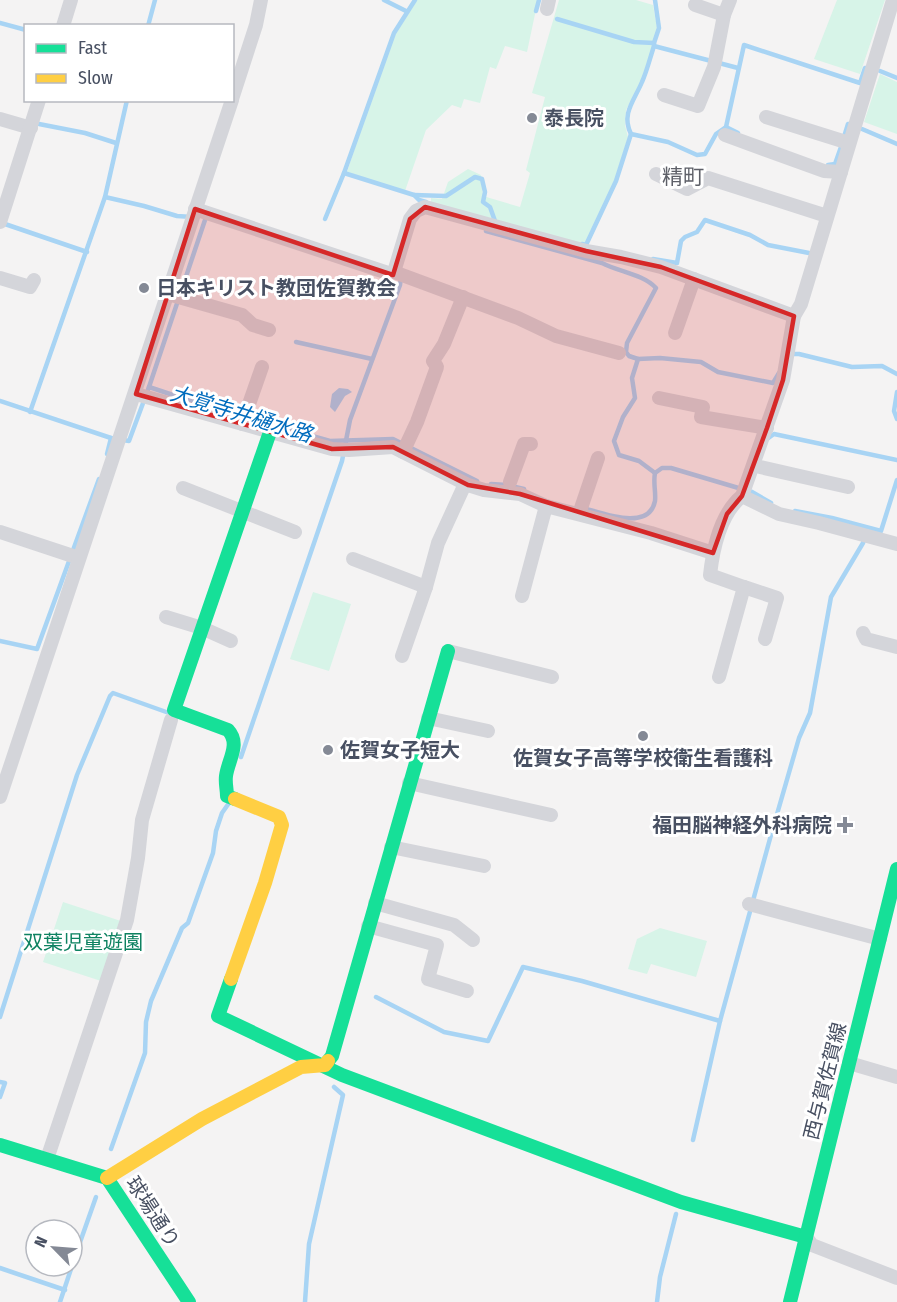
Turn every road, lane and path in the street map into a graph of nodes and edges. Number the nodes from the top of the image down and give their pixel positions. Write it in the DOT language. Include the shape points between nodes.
graph roads {
  1 [pos="71,0"];
  2 [pos="259,0"];
  3 [pos="730,0"];
  4 [pos="892,0"];
  5 [pos="695,5"];
  6 [pos="724,15"];
  7 [pos="64,24"];
  8 [pos="234,94"];
  9 [pos="664,96"];
  10 [pos="38,102"];
  11 [pos="231,102"];
  12 [pos="766,117"];
  13 [pos="0,119"];
  14 [pos="31,128"];
  15 [pos="725,135"];
  16 [pos="849,143"];
  17 [pos="841,172"];
  18 [pos="656,174"];
  19 [pos="194,214"];
  20 [pos="827,216"];
  21 [pos="1,220"];
  22 [pos="399,274"];
  23 [pos="0,278"];
  24 [pos="694,279"];
  25 [pos="34,280"];
  26 [pos="175,296"];
  27 [pos="463,297"];
  28 [pos="794,316"];
  29 [pos="269,330"];
  30 [pos="675,333"];
  31 [pos="619,353"];
  32 [pos="262,367"];
  33 [pos="142,396"];
  34 [pos="659,398"];
  35 [pos="244,418"];
  36 [pos="767,428"];
  37 [pos="270,432"];
  38 [pos="531,444"];
  39 [pos="405,447"];
  40 [pos="598,458"];
  41 [pos="760,467"];
  42 [pos="510,482"];
  43 [pos="465,484"];
  44 [pos="848,487"];
  45 [pos="183,488"];
  46 [pos="744,491"];
  47 [pos="546,506"];
  48 [pos="581,509"];
  49 [pos="242,512"];
  50 [pos="0,532"];
  51 [pos="295,532"];
  52 [pos="897,544"];
  53 [pos="712,553"];
  54 [pos="74,556"];
  55 [pos="353,559"];
  56 [pos="426,587"];
  57 [pos="744,587"];
  58 [pos="522,596"];
  59 [pos="166,617"];
  60 [pos="202,628"];
  61 [pos="863,633"];
  62 [pos="765,639"];
  63 [pos="231,641"];
  64 [pos="897,647"];
  65 [pos="402,656"];
  66 [pos="552,677"];
  67 [pos="718,677"];
  68 [pos="428,718"];
  69 [pos="171,720"];
  70 [pos="488,731"];
  71 [pos="409,783"];
  72 [pos="0,797"];
  73 [pos="551,815"];
  74 [pos="391,847"];
  75 [pos="484,866"];
  76 [pos="897,869"];
  77 [pos="375,903"];
  78 [pos="753,905"];
  79 [pos="368,926"];
  80 [pos="880,939"];
  81 [pos="473,940"];
  82 [pos="466,991"];
  83 [pos="849,1064"];
  84 [pos="325,1065"];
  85 [pos="897,1077"];
  86 [pos="0,1145"];
  87 [pos="47,1159"];
  88 [pos="108,1178"];
  89 [pos="806,1237"];
  90 [pos="897,1278"];
  91 [pos="189,1302"];
  92 [pos="790,1302"];
  1 -- 7 [label="street"];
  2 -- 8 [label="street" via="256,24"];
  3 -- 6 [label="street"];
  4 -- 16 [label="street"];
  5 -- 6 [label="street"];
  6 -- 9 [label="street" via="715,63 698,106"];
  10 -- 14 [label="street"];
  11 -- 19 [label="street"];
  12 -- 16 [label="street"];
  13 -- 14 [label="street"];
  14 -- 21 [label="street"];
  15 -- 17 [label="street" via="824,171"];
  16 -- 17 [label="street"];
  17 -- 20 [label="street"];
  18 -- 20 [label="street" via="687,189 708,178"];
  19 -- 22 [label="street"];
  19 -- 26 [label="street"];
  20 -- 28 [label="street"];
  22 -- 24 [label="street" via="411,219 425,207 661,267"];
  22 -- 27 [label="street"];
  23 -- 25 [label="street" via="30,287"];
  24 -- 28 [label="street"];
  24 -- 30 [label="street"];
  26 -- 29 [label="street" via="242,315 253,325"];
  26 -- 33 [label="street"];
  27 -- 31 [label="street" via="556,336"];
  27 -- 39 [label="street" via="433,361 437,367"];
  28 -- 36 [label="street" via="783,380"];
  32 -- 35 [label="street"];
  33 -- 35 [label="street"];
  33 -- 54 [label="street" via="120,440"];
  34 -- 36 [label="street" via="703,407 702,417"];
  35 -- 37 [label="street"];
  36 -- 46 [label="street"];
  37 -- 39 [label="street" via="345,450"];
  37 -- 49 [label="street"];
  38 -- 42 [label="street" via="524,444"];
  39 -- 43 [label="street"];
  40 -- 48 [label="street"];
  41 -- 44 [label="street"];
  43 -- 47 [label="street" via="520,494"];
  43 -- 56 [label="street" via="438,543"];
  45 -- 49 [label="street"];
  46 -- 52 [label="street" via="779,514"];
  46 -- 53 [label="street" via="727,514"];
  47 -- 48 [label="street"];
  47 -- 58 [label="street"];
  48 -- 53 [label="street"];
  49 -- 51 [label="street"];
  49 -- 60 [label="street"];
  50 -- 54 [label="street"];
  53 -- 57 [label="street" via="710,575"];
  54 -- 72 [label="street"];
  55 -- 56 [label="street"];
  56 -- 65 [label="street"];
  57 -- 62 [label="street" via="777,598"];
  57 -- 67 [label="street"];
  59 -- 60 [label="street"];
  60 -- 63 [label="street"];
  60 -- 84 [label="street" via="174,710 228,730 234,737 225,776 230,798 279,817 282,825 218,1016"];
  61 -- 64 [label="street" via="866,639"];
  66 -- 68 [label="street" via="448,651"];
  68 -- 70 [label="street"];
  68 -- 71 [label="street"];
  69 -- 87 [label="street" via="142,820 127,920"];
  71 -- 73 [label="street"];
  71 -- 74 [label="street"];
  74 -- 75 [label="street"];
  74 -- 77 [label="street"];
  76 -- 80 [label="street, 西与賀佐賀線"];
  77 -- 79 [label="street"];
  77 -- 81 [label="street" via="454,925"];
  78 -- 80 [label="street"];
  79 -- 82 [label="street" via="437,945 429,979"];
  79 -- 84 [label="street" via="332,1056"];
  80 -- 83 [label="street, 西与賀佐賀線"];
  83 -- 85 [label="street"];
  83 -- 89 [label="street, 西与賀佐賀線"];
  84 -- 88 [label="street" via="301,1067 202,1119"];
  84 -- 89 [label="street" via="342,1075 681,1202"];
  86 -- 87 [label="street, 球場通り"];
  87 -- 88 [label="street, 球場通り"];
  88 -- 91 [label="street, 球場通り"];
  89 -- 90 [label="street" via="812,1245"];
  89 -- 92 [label="street, 西与賀佐賀線"];
}
